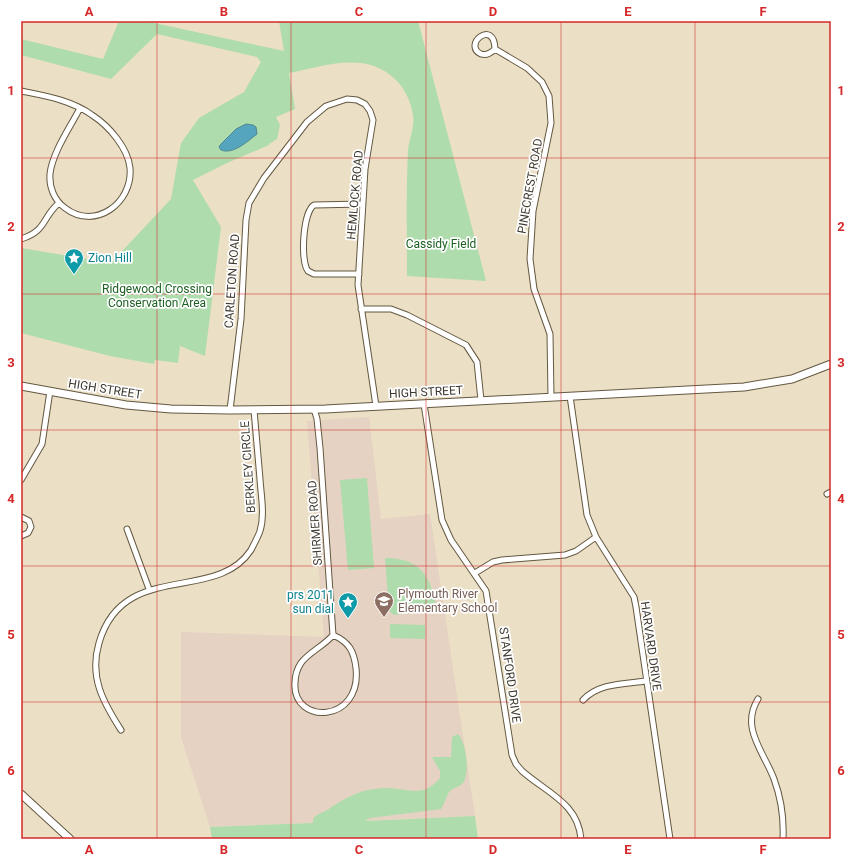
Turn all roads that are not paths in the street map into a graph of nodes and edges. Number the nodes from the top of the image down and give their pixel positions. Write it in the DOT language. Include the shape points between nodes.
graph roads {
  1 [pos="495,49"];
  2 [pos="21,91"];
  3 [pos="80,108"];
  4 [pos="276,162"];
  5 [pos="59,203"];
  6 [pos="363,204"];
  7 [pos="21,239"];
  8 [pos="358,274"];
  9 [pos="361,309"];
  10 [pos="831,364"];
  11 [pos="21,386"];
  12 [pos="50,391"];
  13 [pos="570,396"];
  14 [pos="551,397"];
  15 [pos="481,400"];
  16 [pos="424,404"];
  17 [pos="376,406"];
  18 [pos="314,409"];
  19 [pos="230,410"];
  20 [pos="254,410"];
  21 [pos="21,480"];
  22 [pos="21,517"];
  23 [pos="127,529"];
  24 [pos="21,536"];
  25 [pos="596,537"];
  26 [pos="475,573"];
  27 [pos="149,590"];
  28 [pos="333,635"];
  29 [pos="646,681"];
  30 [pos="758,699"];
  31 [pos="583,700"];
  32 [pos="121,730"];
  33 [pos="21,794"];
  34 [pos="70,839"];
  35 [pos="581,839"];
  36 [pos="670,839"];
  37 [pos="783,839"];
  1 -- 1 [label="street, PINECREST ROAD" via="495,41 491,36 479,36 475,47 478,52 483,55 489,54"];
  1 -- 14 [label="street, PINECREST ROAD" via="527,68 542,82 549,96 551,123 533,211 530,260 534,289 550,334"];
  2 -- 3 [label="street" via="64,101"];
  3 -- 5 [label="street" via="51,168 51,188"];
  3 -- 5 [label="street" via="98,119 118,141 128,160 130,180 121,200 105,213 90,217 79,215"];
  4 -- 6 [label="street, HEMLOCK ROAD" via="307,122 320,110 344,99 361,102 370,111 374,125 366,161"];
  4 -- 19 [label="street, CARLETON ROAD" via="257,188 247,211 242,310"];
  5 -- 7 [label="street" via="40,229"];
  6 -- 8 [label="street, HEMLOCK ROAD"];
  6 -- 8 [label="street" via="314,205 307,212 306,222 304,259 308,271 314,274"];
  8 -- 9 [label="street, HEMLOCK ROAD"];
  9 -- 15 [label="street" via="391,309 466,344 476,362"];
  9 -- 17 [label="street, HEMLOCK ROAD"];
  10 -- 13 [label="main road, HIGH STREET" via="792,379 760,386"];
  11 -- 12 [label="main road, HIGH STREET"];
  12 -- 19 [label="main road, HIGH STREET" via="126,405"];
  12 -- 21 [label="street" via="42,444"];
  13 -- 14 [label="main road, HIGH STREET"];
  13 -- 25 [label="street, HARVARD DRIVE" via="584,502"];
  14 -- 15 [label="main road, HIGH STREET"];
  15 -- 16 [label="main road, HIGH STREET"];
  16 -- 17 [label="main road, HIGH STREET"];
  16 -- 26 [label="street, STANFORD DRIVE" via="442,520 450,540"];
  17 -- 18 [label="main road, HIGH STREET"];
  18 -- 20 [label="main road, HIGH STREET"];
  18 -- 28 [label="street, SHIRMER ROAD" via="320,448"];
  19 -- 20 [label="main road, HIGH STREET"];
  20 -- 27 [label="street, BERKLEY CIRCLE" via="262,511 260,531 250,551 236,566 225,572"];
  22 -- 24 [label="street" via="29,521 31,527 28,533"];
  23 -- 27 [label="street"];
  25 -- 26 [label="street" via="576,551 565,555 502,560 493,562"];
  25 -- 29 [label="street, HARVARD DRIVE" via="634,597"];
  26 -- 35 [label="street, STANFORD DRIVE" via="486,591 488,600 512,755 522,771 571,810 579,824"];
  27 -- 32 [label="street, BERKLEY CIRCLE" via="130,599 112,616 97,649 95,668 98,688"];
  28 -- 28 [label="street" via="302,662 295,677 299,702 314,712 336,710 347,703 354,692 356,673 352,652 344,640"];
  29 -- 31 [label="street" via="600,687"];
  29 -- 36 [label="street, HARVARD DRIVE"];
  30 -- 37 [label="street" via="751,715 752,727 777,790 782,811"];
  33 -- 34 [label="main road"];
}
